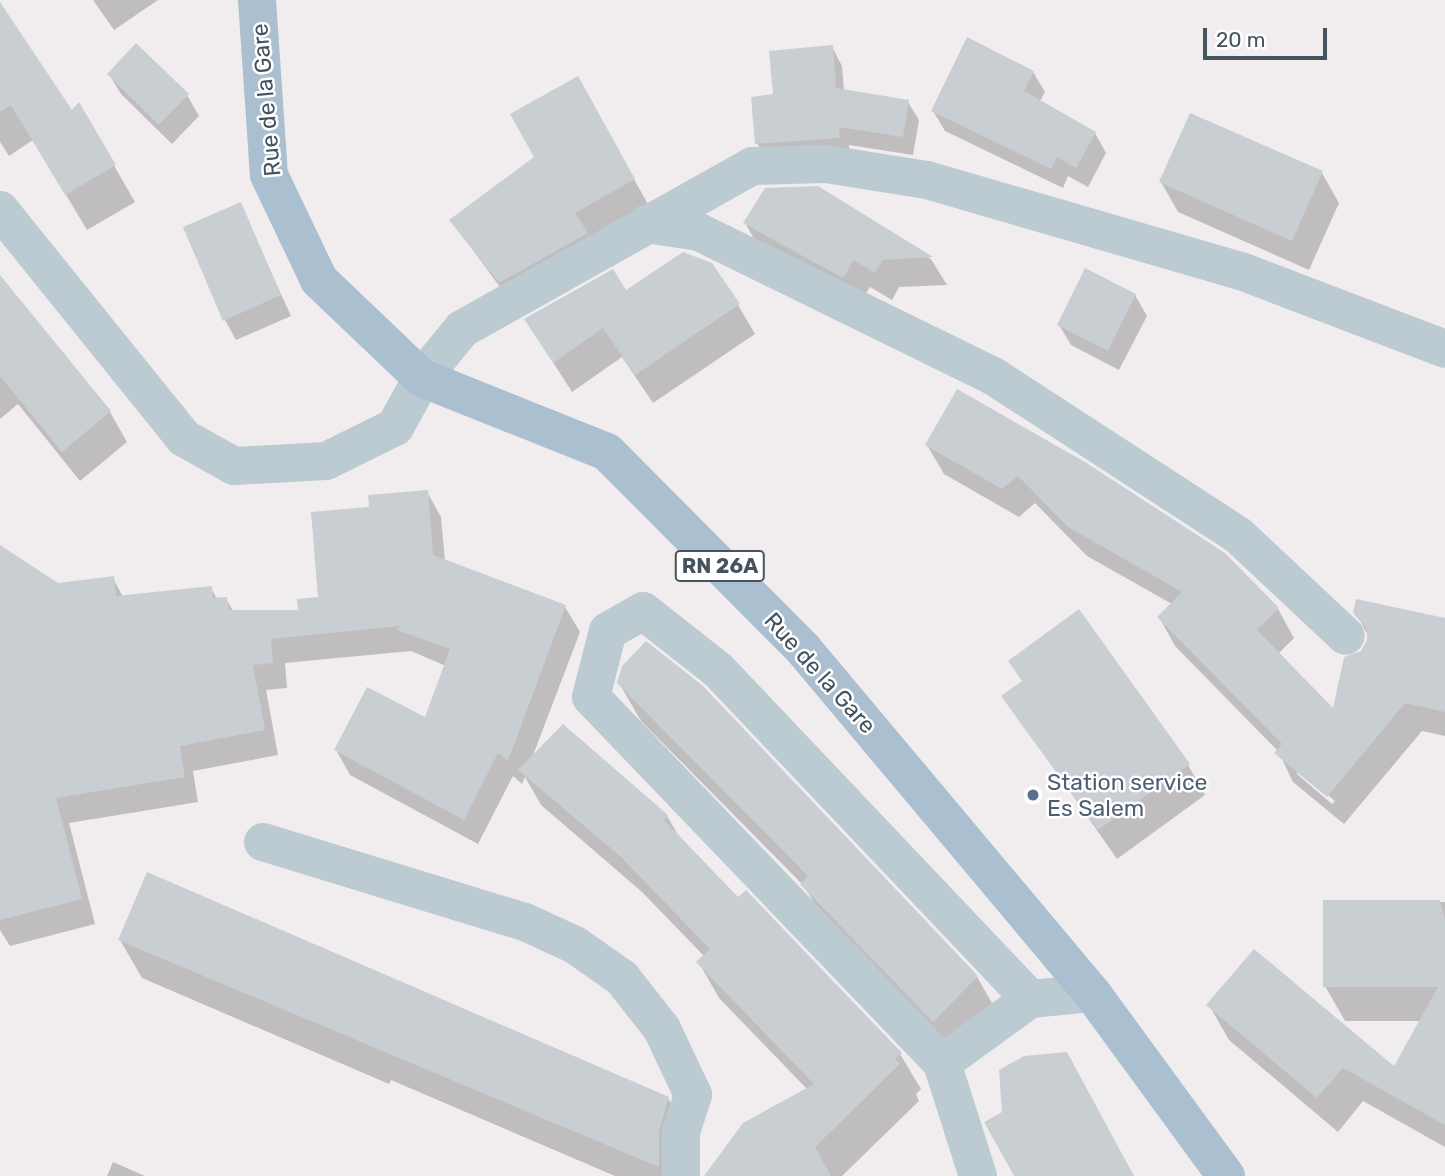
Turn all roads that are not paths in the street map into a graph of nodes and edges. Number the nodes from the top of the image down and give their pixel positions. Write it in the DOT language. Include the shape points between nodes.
graph roads {
  1 [pos="257,0"];
  2 [pos="0,210"];
  3 [pos="646,224"];
  4 [pos="1445,349"];
  5 [pos="422,378"];
  6 [pos="1346,636"];
  7 [pos="264,842"];
  8 [pos="1092,993"];
  9 [pos="1030,999"];
  10 [pos="942,1063"];
  11 [pos="681,1176"];
  12 [pos="978,1176"];
  13 [pos="1226,1176"];
  1 -- 5 [label="main road, Rue de la Gare / RN 26A" via="269,175 319,280"];
  2 -- 5 [label="street" via="184,438 234,466 326,461 395,427"];
  3 -- 4 [label="street" via="752,166 826,164 914,178 1241,271"];
  3 -- 5 [label="street" via="462,329"];
  3 -- 6 [label="street" via="699,232 993,376 1239,536"];
  5 -- 8 [label="main road, Rue de la Gare / RN 26A" via="607,452 804,650"];
  7 -- 11 [label="street" via="525,922 575,945 622,978 662,1029 693,1095 681,1131"];
  8 -- 9 [label="street"];
  8 -- 13 [label="main road, Rue de la Gare / RN 26A"];
  9 -- 10 [label="street"];
  9 -- 10 [label="street" via="718,670 643,611 608,631 591,697"];
  10 -- 12 [label="street"];
}
